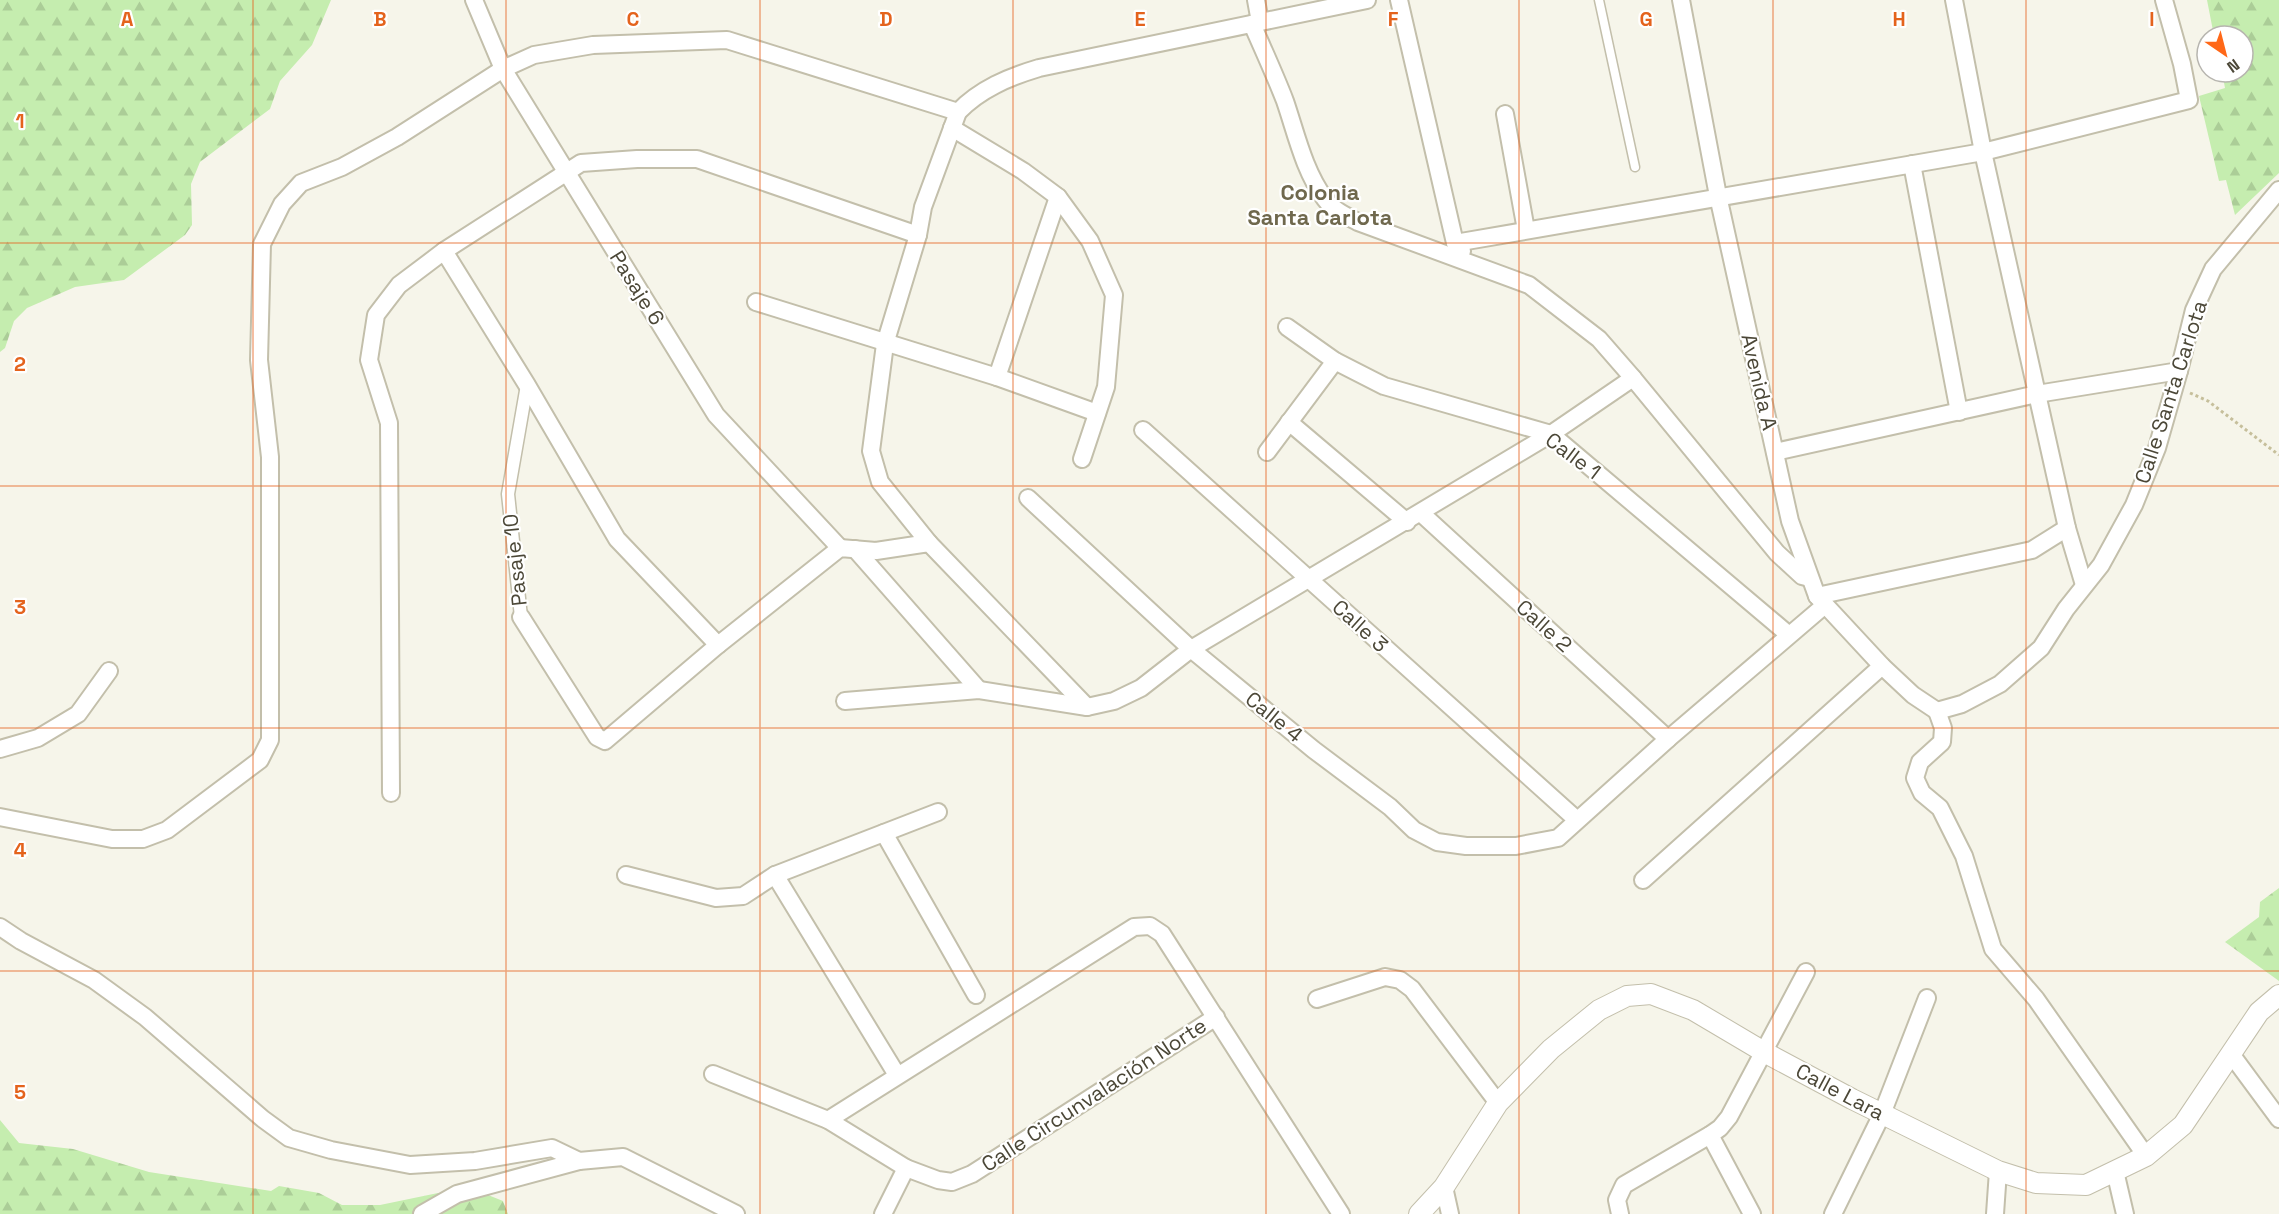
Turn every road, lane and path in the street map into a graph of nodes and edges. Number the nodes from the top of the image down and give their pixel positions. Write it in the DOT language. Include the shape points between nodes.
graph roads {
  1 [pos="474,0"];
  2 [pos="1256,0"];
  3 [pos="1367,0"];
  4 [pos="1399,0"];
  5 [pos="1599,0"];
  6 [pos="1681,0"];
  7 [pos="1954,0"];
  8 [pos="2163,0"];
  9 [pos="1256,23"];
  10 [pos="502,69"];
  11 [pos="958,112"];
  12 [pos="1505,114"];
  13 [pos="952,128"];
  14 [pos="1983,152"];
  15 [pos="1912,164"];
  16 [pos="1635,167"];
  17 [pos="566,173"];
  18 [pos="2279,190"];
  19 [pos="1058,196"];
  20 [pos="1718,196"];
  21 [pos="1526,230"];
  22 [pos="918,235"];
  23 [pos="1455,243"];
  24 [pos="444,251"];
  25 [pos="1486,268"];
  26 [pos="756,302"];
  27 [pos="1287,327"];
  28 [pos="885,344"];
  29 [pos="1335,361"];
  30 [pos="997,377"];
  31 [pos="1633,378"];
  32 [pos="2177,379"];
  33 [pos="527,385"];
  34 [pos="2037,394"];
  35 [pos="1959,411"];
  36 [pos="1098,412"];
  37 [pos="1289,422"];
  38 [pos="1143,430"];
  39 [pos="1551,434"];
  40 [pos="1267,452"];
  41 [pos="1775,452"];
  42 [pos="2279,454"];
  43 [pos="1082,459"];
  44 [pos="1028,498"];
  45 [pos="1414,518"];
  46 [pos="2067,528"];
  47 [pos="929,543"];
  48 [pos="848,548"];
  49 [pos="1810,578"];
  50 [pos="1308,580"];
  51 [pos="2084,585"];
  52 [pos="1821,600"];
  53 [pos="521,617"];
  54 [pos="1789,635"];
  55 [pos="718,645"];
  56 [pos="1191,649"];
  57 [pos="1882,666"];
  58 [pos="109,670"];
  59 [pos="979,690"];
  60 [pos="845,701"];
  61 [pos="1087,707"];
  62 [pos="1937,711"];
  63 [pos="1668,739"];
  64 [pos="0,749"];
  65 [pos="391,793"];
  66 [pos="938,812"];
  67 [pos="0,817"];
  68 [pos="1577,820"];
  69 [pos="884,833"];
  70 [pos="626,874"];
  71 [pos="775,875"];
  72 [pos="1643,880"];
  73 [pos="0,927"];
  74 [pos="1806,972"];
  75 [pos="976,995"];
  76 [pos="2279,995"];
  77 [pos="1927,998"];
  78 [pos="1317,999"];
  79 [pos="1216,1017"];
  80 [pos="1764,1052"];
  81 [pos="2231,1054"];
  82 [pos="713,1074"];
  83 [pos="897,1075"];
  84 [pos="1498,1103"];
  85 [pos="1882,1114"];
  86 [pos="828,1119"];
  87 [pos="2279,1119"];
  88 [pos="1710,1135"];
  89 [pos="2146,1156"];
  90 [pos="579,1161"];
  91 [pos="906,1168"];
  92 [pos="2115,1171"];
  93 [pos="1998,1172"];
  94 [pos="1444,1187"];
  95 [pos="422,1214"];
  96 [pos="736,1214"];
  97 [pos="883,1214"];
  98 [pos="1341,1214"];
  99 [pos="1419,1214"];
  100 [pos="1450,1214"];
  101 [pos="1620,1214"];
  102 [pos="1752,1214"];
  103 [pos="1833,1214"];
  104 [pos="1995,1214"];
  105 [pos="2125,1214"];
  1 -- 10 [label="street, Pasaje 6"];
  2 -- 9 [label="street"];
  3 -- 9 [label="street"];
  4 -- 23 [label="street"];
  5 -- 16 [label="lane"];
  6 -- 20 [label="street, Avenida A"];
  7 -- 14 [label="street"];
  8 -- 14 [label="street" via="2189,100"];
  9 -- 11 [label="street" via="1006,78 968,101"];
  9 -- 25 [label="street" via="1304,156 1326,201 1358,222"];
  10 -- 11 [label="street" via="534,54 593,45 727,40"];
  10 -- 17 [label="street, Pasaje 6"];
  10 -- 67 [label="street" via="397,137 342,167 301,183 282,204 262,244 259,360 270,457 270,740 260,760 167,830 143,839 112,839"];
  11 -- 13 [label="street"];
  12 -- 21 [label="street"];
  13 -- 19 [label="street"];
  13 -- 22 [label="street" via="923,207"];
  14 -- 15 [label="street"];
  14 -- 34 [label="street"];
  15 -- 20 [label="street"];
  15 -- 35 [label="street"];
  17 -- 22 [label="street" via="581,163 697,159"];
  17 -- 24 [label="street"];
  17 -- 48 [label="street, Pasaje 6" via="716,415"];
  18 -- 32 [label="street, Calle Santa Carlota" via="2213,269 2194,310"];
  19 -- 30 [label="street"];
  19 -- 36 [label="street" via="1090,241 1114,295 1106,387"];
  20 -- 21 [label="street"];
  20 -- 41 [label="street, Avenida A"];
  21 -- 23 [label="street"];
  22 -- 28 [label="street"];
  23 -- 25 [label="street"];
  24 -- 33 [label="street"];
  24 -- 65 [label="street" via="399,285 376,315 369,360 390,423"];
  25 -- 31 [label="street" via="1529,285 1599,339"];
  26 -- 28 [label="street"];
  27 -- 29 [label="street, Calle 1"];
  28 -- 30 [label="street"];
  28 -- 47 [label="street" via="871,451 880,482"];
  29 -- 37 [label="street"];
  29 -- 39 [label="street, Calle 1" via="1384,386"];
  30 -- 36 [label="street"];
  31 -- 39 [label="street"];
  31 -- 49 [label="street" via="1777,553 1802,576"];
  32 -- 34 [label="street"];
  32 -- 42 [label="path"];
  32 -- 51 [label="street, Calle Santa Carlota" via="2157,448 2134,505 2101,565"];
  33 -- 53 [label="street, Pasaje 10" via="508,494"];
  33 -- 55 [label="street" via="617,539"];
  34 -- 35 [label="street"];
  34 -- 46 [label="street"];
  35 -- 41 [label="street"];
  36 -- 43 [label="street"];
  37 -- 40 [label="street"];
  37 -- 45 [label="street, Calle 2"];
  38 -- 50 [label="street, Calle 3"];
  39 -- 45 [label="street"];
  39 -- 54 [label="street, Calle 1"];
  41 -- 49 [label="street, Avenida A" via="1790,521"];
  44 -- 56 [label="street, Calle 4"];
  45 -- 50 [label="street"];
  45 -- 63 [label="street, Calle 2"];
  46 -- 51 [label="street"];
  46 -- 52 [label="street" via="2032,550"];
  47 -- 48 [label="street" via="876,551"];
  47 -- 61 [label="street"];
  48 -- 55 [label="street"];
  48 -- 59 [label="street, Pasaje 6"];
  49 -- 52 [label="street, Avenida A"];
  50 -- 56 [label="street"];
  50 -- 68 [label="street, Calle 3"];
  51 -- 62 [label="street, Calle Santa Carlota" via="2040,648 2000,684 1962,704"];
  52 -- 54 [label="street"];
  52 -- 57 [label="street, Avenida A"];
  53 -- 55 [label="street, Pasaje 10" via="599,740 609,741"];
  54 -- 63 [label="street"];
  56 -- 61 [label="street" via="1141,688 1114,701"];
  56 -- 68 [label="street, Calle 4" via="1414,830 1437,842 1516,846 1558,838"];
  57 -- 62 [label="street, Avenida A"];
  57 -- 72 [label="street"];
  58 -- 64 [label="street" via="78,714 38,738"];
  59 -- 60 [label="street"];
  59 -- 61 [label="street"];
  62 -- 89 [label="street" via="1943,728 1942,742 1920,762 1915,778 1922,793 1940,808 1964,856 1993,949 2036,999"];
  63 -- 68 [label="street"];
  66 -- 69 [label="street"];
  69 -- 71 [label="street"];
  69 -- 75 [label="street"];
  70 -- 71 [label="street" via="723,898 743,896"];
  71 -- 83 [label="street"];
  73 -- 90 [label="street" via="94,980 145,1017 289,1138 410,1165 475,1161 552,1148"];
  74 -- 80 [label="street"];
  76 -- 81 [label="street, Calle Lara" via="2259,1012"];
  77 -- 85 [label="street"];
  78 -- 84 [label="street" via="1384,977 1400,980 1412,989"];
  79 -- 83 [label="street" via="1162,934 1150,926 1134,927"];
  79 -- 91 [label="street, Calle Circunvalación Norte" via="972,1174 952,1182"];
  79 -- 98 [label="street"];
  80 -- 84 [label="street, Calle Lara" via="1693,1010 1651,994 1627,996 1599,1010 1551,1049"];
  80 -- 85 [label="street, Calle Lara"];
  80 -- 88 [label="street" via="1729,1117"];
  81 -- 87 [label="street"];
  81 -- 89 [label="street, Calle Lara" via="2183,1125"];
  82 -- 86 [label="street, Calle Circunvalación Norte"];
  83 -- 86 [label="street"];
  84 -- 94 [label="street, Calle Lara"];
  85 -- 93 [label="street, Calle Lara"];
  85 -- 103 [label="street"];
  86 -- 91 [label="street, Calle Circunvalación Norte"];
  88 -- 101 [label="street" via="1624,1185 1617,1200"];
  88 -- 102 [label="street"];
  89 -- 92 [label="street, Calle Lara"];
  90 -- 95 [label="street" via="457,1194"];
  90 -- 96 [label="street" via="623,1157"];
  91 -- 97 [label="street"];
  92 -- 93 [label="street, Calle Lara" via="2086,1185 2036,1183"];
  92 -- 105 [label="street"];
  93 -- 104 [label="street"];
  94 -- 99 [label="street, Calle Lara"];
  94 -- 100 [label="street"];
}
